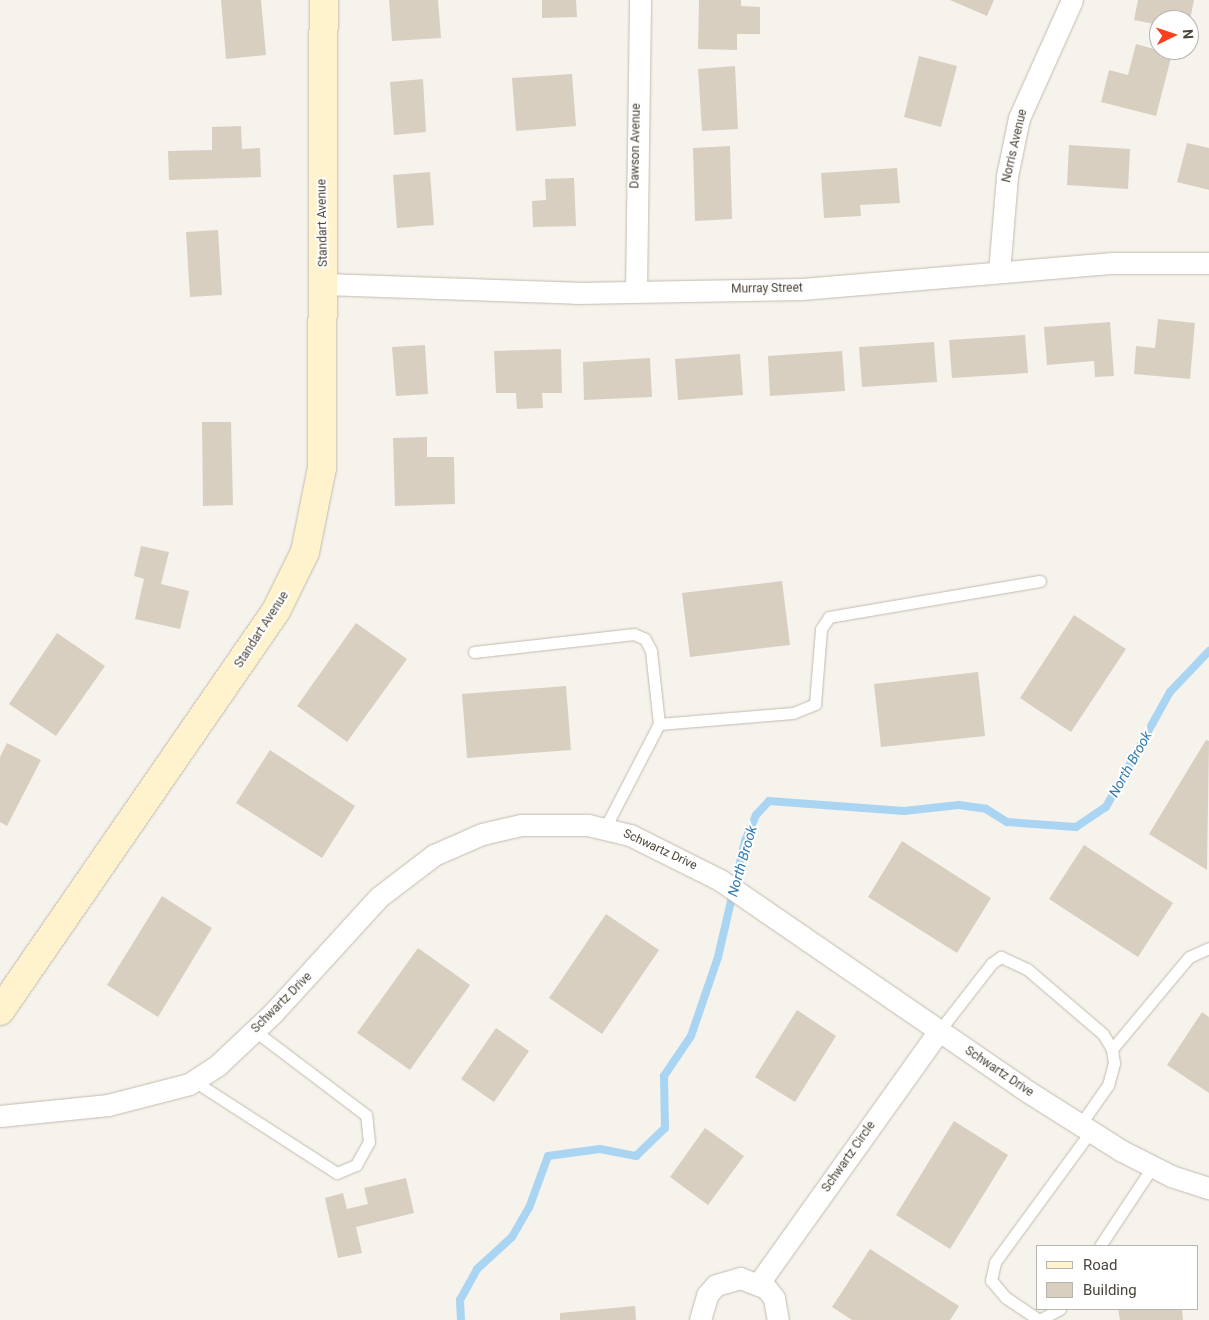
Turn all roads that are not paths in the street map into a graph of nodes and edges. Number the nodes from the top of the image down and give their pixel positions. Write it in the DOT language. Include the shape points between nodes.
graph roads {
  1 [pos="324,0"];
  2 [pos="640,0"];
  3 [pos="1072,0"];
  4 [pos="1209,263"];
  5 [pos="999,272"];
  6 [pos="324,284"];
  7 [pos="636,291"];
  8 [pos="1040,581"];
  9 [pos="474,652"];
  10 [pos="659,724"];
  11 [pos="605,828"];
  12 [pos="1209,948"];
  13 [pos="0,1011"];
  14 [pos="255,1031"];
  15 [pos="939,1031"];
  16 [pos="1112,1049"];
  17 [pos="194,1081"];
  18 [pos="0,1116"];
  19 [pos="1085,1128"];
  20 [pos="1153,1166"];
  21 [pos="1209,1188"];
  22 [pos="1101,1245"];
  23 [pos="759,1283"];
  24 [pos="1058,1310"];
  25 [pos="700,1320"];
  26 [pos="778,1320"];
  1 -- 6 [label="street, Standart Avenue"];
  2 -- 7 [label="street, Dawson Avenue"];
  3 -- 5 [label="street, Norris Avenue" via="1019,118 1006,186"];
  4 -- 5 [label="street, Murray Street" via="1113,263"];
  5 -- 7 [label="street, Murray Street" via="802,289"];
  6 -- 7 [label="street, Murray Street" via="467,292"];
  6 -- 13 [label="street, Standart Avenue" via="322,468 311,530 291,586"];
  8 -- 10 [label="lane" via="829,617 821,629 815,704 808,711"];
  9 -- 10 [label="lane" via="634,634 645,639 651,650"];
  10 -- 11 [label="lane"];
  11 -- 14 [label="street, Schwartz Drive" via="521,825 482,834 434,855 379,898"];
  11 -- 15 [label="street, Schwartz Drive" via="630,835 720,880"];
  12 -- 16 [label="lane" via="1189,957"];
  14 -- 17 [label="street, Schwartz Drive"];
  14 -- 17 [label="lane" via="366,1115 370,1142 356,1166 338,1173"];
  15 -- 16 [label="lane" via="1001,957 1027,969 1103,1034"];
  15 -- 19 [label="street, Schwartz Drive"];
  15 -- 23 [label="street, Schwartz Circle"];
  16 -- 19 [label="lane" via="1114,1063 1108,1085"];
  17 -- 18 [label="street, Schwartz Drive" via="108,1105"];
  19 -- 20 [label="street, Schwartz Drive"];
  19 -- 24 [label="lane" via="995,1262 991,1280 1006,1298 1039,1320"];
  20 -- 21 [label="street, Schwartz Drive"];
  20 -- 22 [label="lane"];
  23 -- 25 [label="street" via="740,1278 716,1285 701,1308"];
  23 -- 26 [label="street" via="774,1298"];
}
